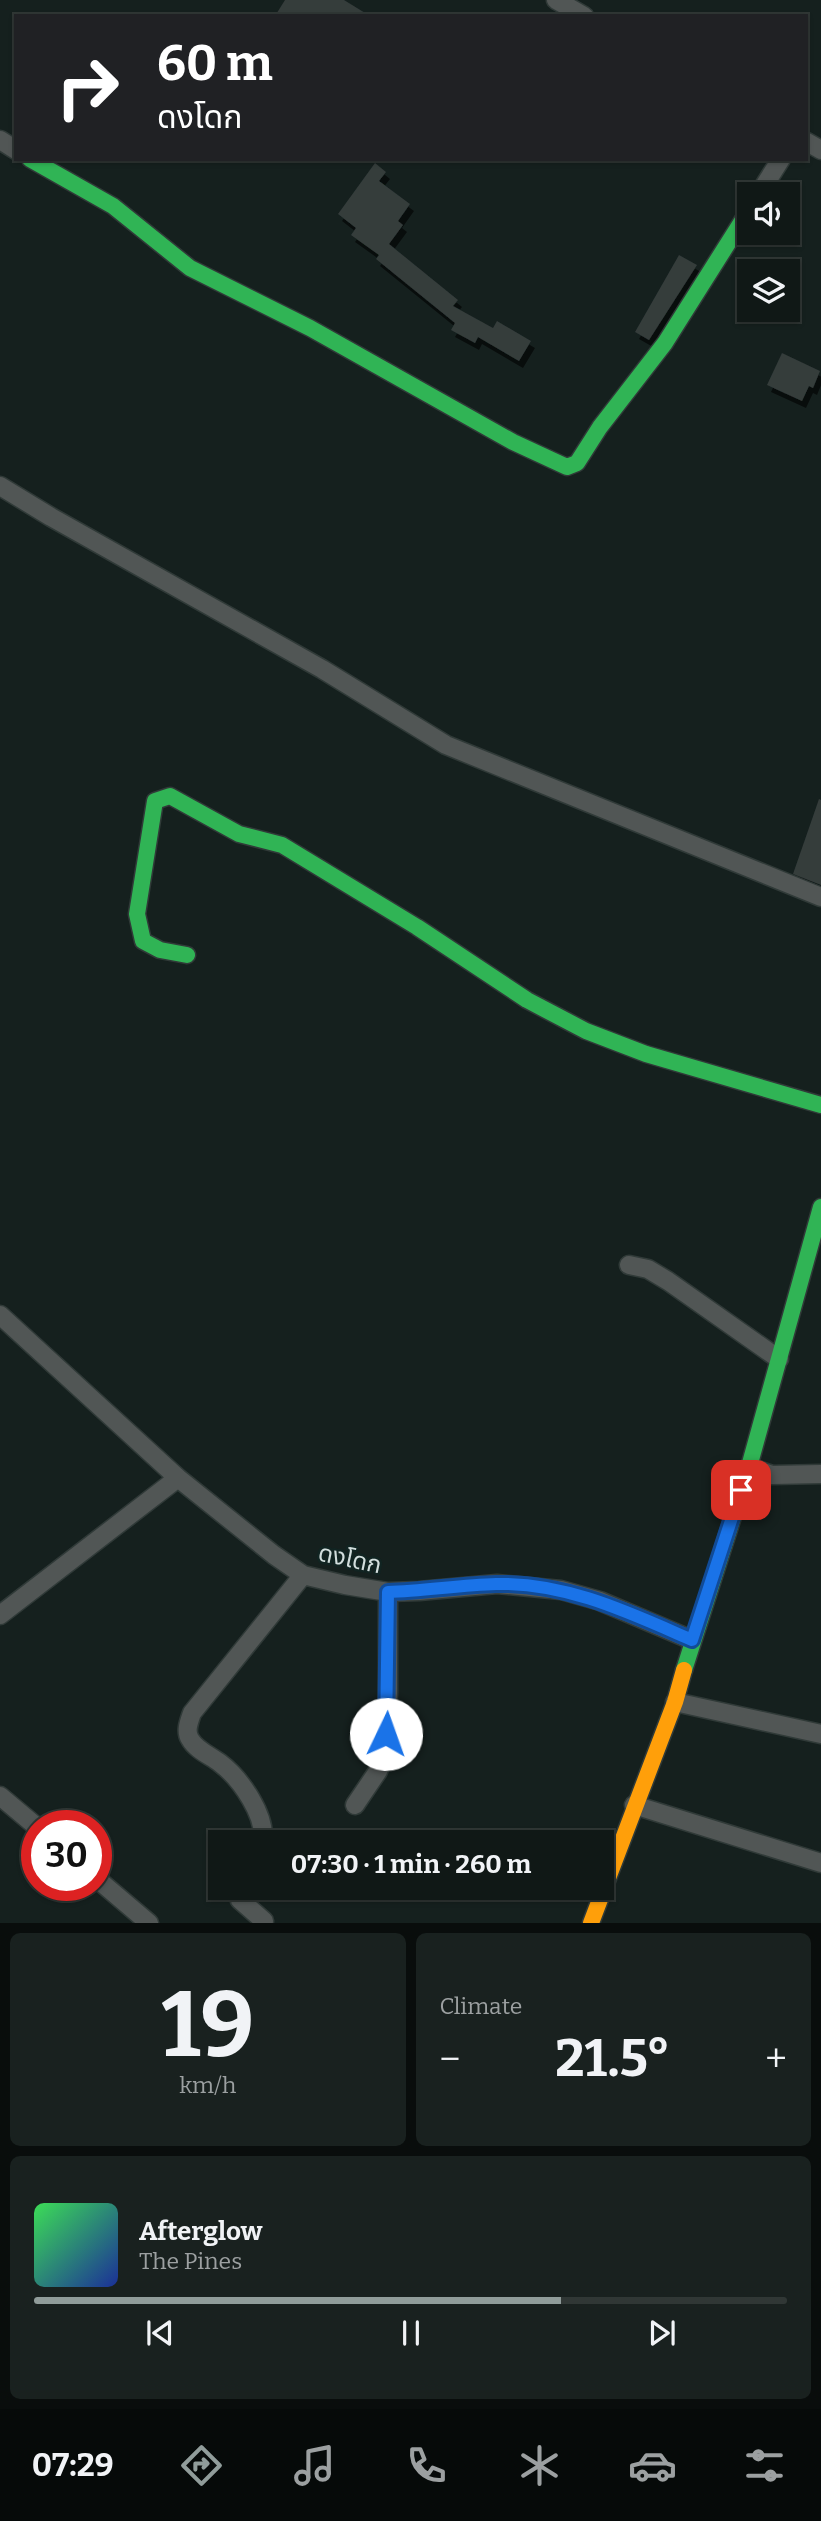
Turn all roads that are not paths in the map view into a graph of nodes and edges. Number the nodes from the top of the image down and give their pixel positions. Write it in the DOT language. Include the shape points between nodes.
graph roads {
  1 [pos="556,0"];
  2 [pos="580,14"];
  3 [pos="34,161"];
  4 [pos="780,161"];
  5 [pos="767,182"];
  6 [pos="737,229"];
  7 [pos="0,485"];
  8 [pos="821,897"];
  9 [pos="187,955"];
  10 [pos="821,1105"];
  11 [pos="821,1207"];
  12 [pos="629,1265"];
  13 [pos="0,1315"];
  14 [pos="779,1359"];
  15 [pos="749,1467"];
  16 [pos="821,1474"];
  17 [pos="178,1478"];
  18 [pos="303,1575"];
  19 [pos="388,1592"];
  20 [pos="0,1615"];
  21 [pos="692,1640"];
  22 [pos="675,1702"];
  23 [pos="821,1734"];
  24 [pos="0,1796"];
  25 [pos="355,1805"];
  26 [pos="634,1805"];
  27 [pos="21,1814"];
  28 [pos="263,1830"];
  29 [pos="821,1863"];
  30 [pos="112,1892"];
  31 [pos="240,1900"];
  32 [pos="264,1922"];
  33 [pos="149,1923"];
  34 [pos="591,1923"];
  1 -- 2 [label="street"];
  3 -- 6 [label="street" via="113,206 190,268 567,467 578,463 664,343"];
  4 -- 5 [label="street"];
  7 -- 8 [label="street" via="446,745"];
  9 -- 10 [label="street" via="143,941 137,914 150,825 155,802 162,797 170,796 239,835 282,845 527,1000 586,1031 646,1054"];
  11 -- 14 [label="street"];
  12 -- 14 [label="street" via="648,1269 668,1281"];
  13 -- 17 [label="street, ดงโดก"];
  14 -- 15 [label="street"];
  15 -- 16 [label="street" via="772,1475"];
  15 -- 21 [label="street"];
  17 -- 18 [label="street, ดงโดก"];
  17 -- 20 [label="street"];
  18 -- 19 [label="street, ดงโดก"];
  18 -- 28 [label="street" via="192,1713 187,1728 195,1745 242,1784"];
  19 -- 21 [label="street, ดงโดก" via="497,1584 561,1590 600,1601"];
  19 -- 25 [label="street" via="385,1754"];
  21 -- 22 [label="street"];
  22 -- 23 [label="street"];
  22 -- 26 [label="street"];
  24 -- 27 [label="street"];
  26 -- 29 [label="street"];
  26 -- 34 [label="street"];
  30 -- 33 [label="street"];
  31 -- 32 [label="street"];
}
